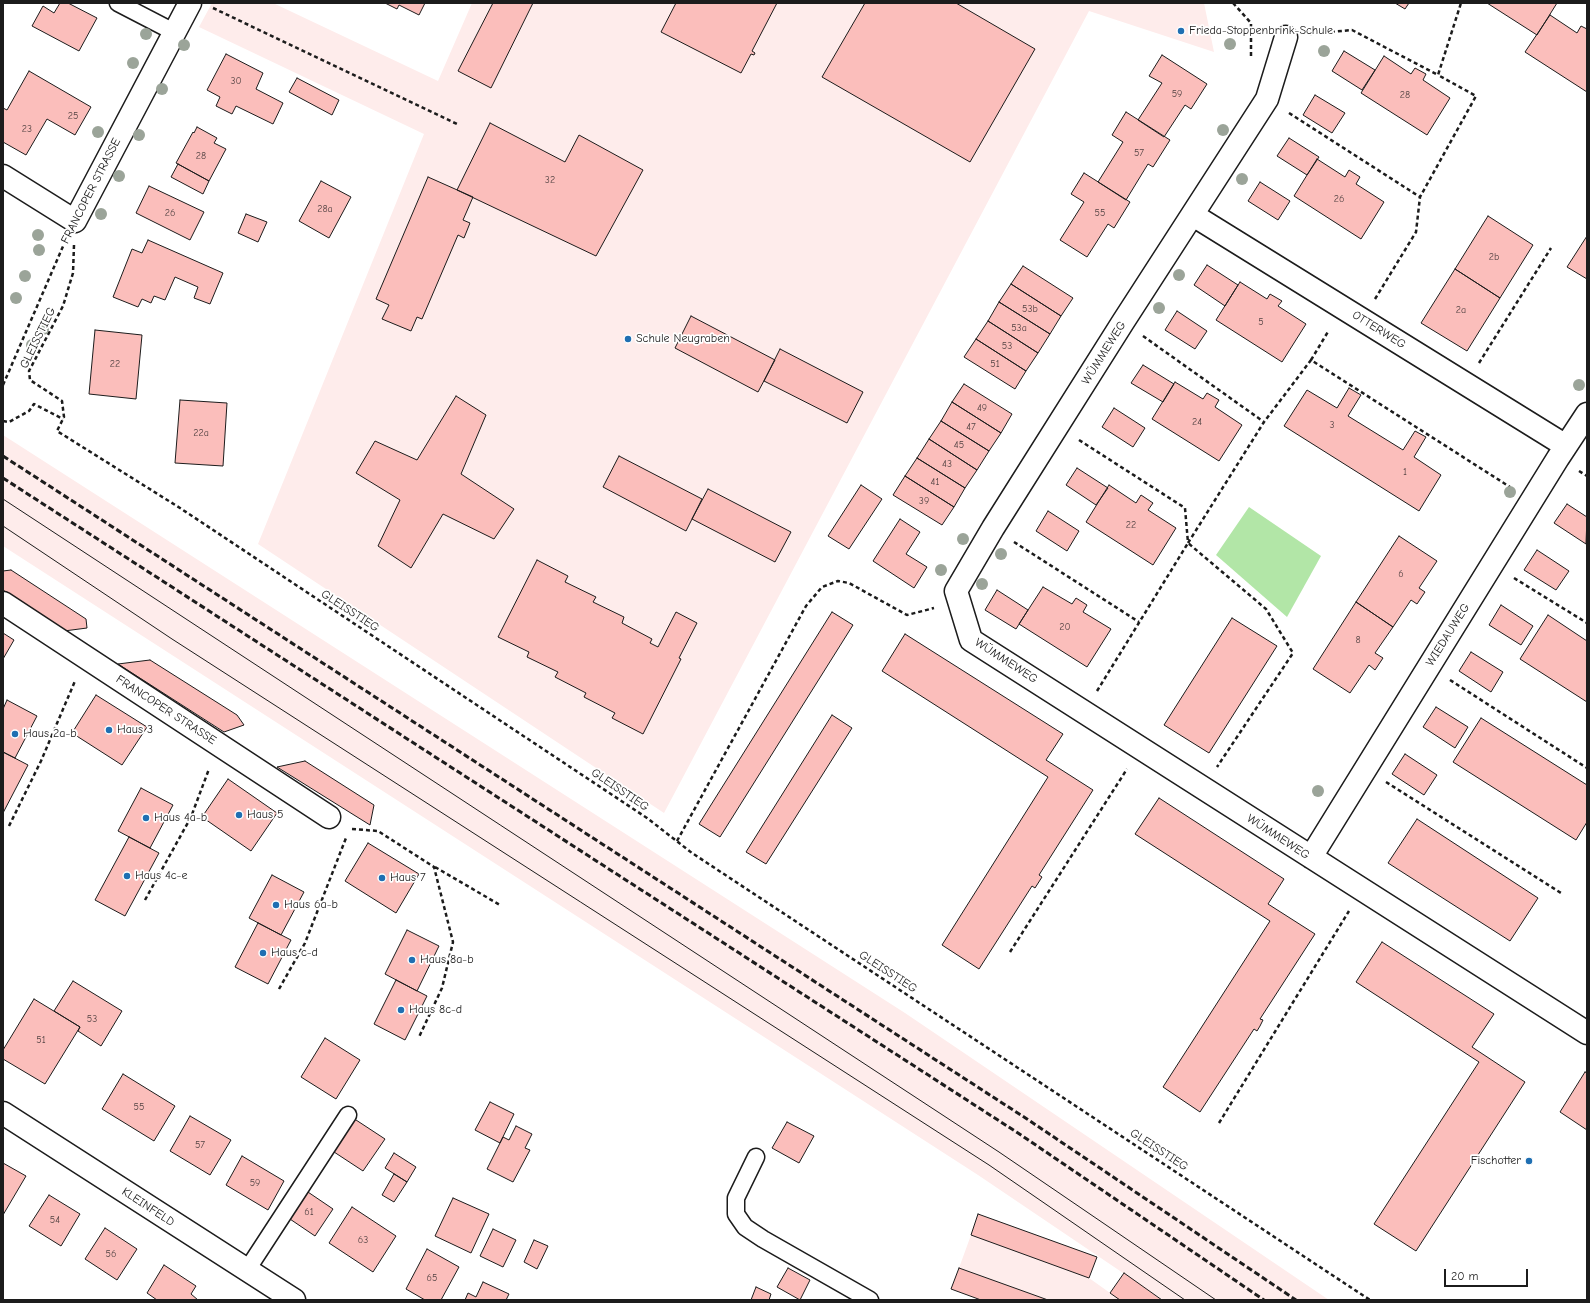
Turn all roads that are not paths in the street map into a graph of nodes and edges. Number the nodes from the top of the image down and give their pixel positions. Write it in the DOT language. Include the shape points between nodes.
graph roads {
  1 [pos="118,3"];
  2 [pos="200,5"];
  3 [pos="174,32"];
  4 [pos="1286,37"];
  5 [pos="3,176"];
  6 [pos="1193,214"];
  7 [pos="1587,414"];
  8 [pos="1566,446"];
  9 [pos="3,602"];
  10 [pos="329,818"];
  11 [pos="1311,858"];
  12 [pos="1587,1033"];
  13 [pos="3,1113"];
  14 [pos="348,1115"];
  15 [pos="756,1156"];
  16 [pos="247,1270"];
  17 [pos="294,1300"];
  18 [pos="870,1300"];
  1 -- 3 [label="lane"];
  2 -- 3 [label="street, FRANCOPER STRASSE"];
  3 -- 5 [label="street, FRANCOPER STRASSE" via="76,221"];
  4 -- 6 [label="street, WÜMMEWEG" via="1267,99"];
  6 -- 8 [label="street, OTTERWEG"];
  6 -- 11 [label="street, WÜMMEWEG" via="993,528 956,591 971,640"];
  7 -- 8 [label="street, WIEDAUWEG"];
  8 -- 11 [label="street, WIEDAUWEG"];
  9 -- 10 [label="street, FRANCOPER STRASSE"];
  11 -- 12 [label="street, WÜMMEWEG"];
  13 -- 16 [label="street, KLEINFELD"];
  14 -- 16 [label="lane"];
  15 -- 18 [label="lane" via="736,1198 736,1214 745,1227"];
  16 -- 17 [label="street, KLEINFELD"];
}
